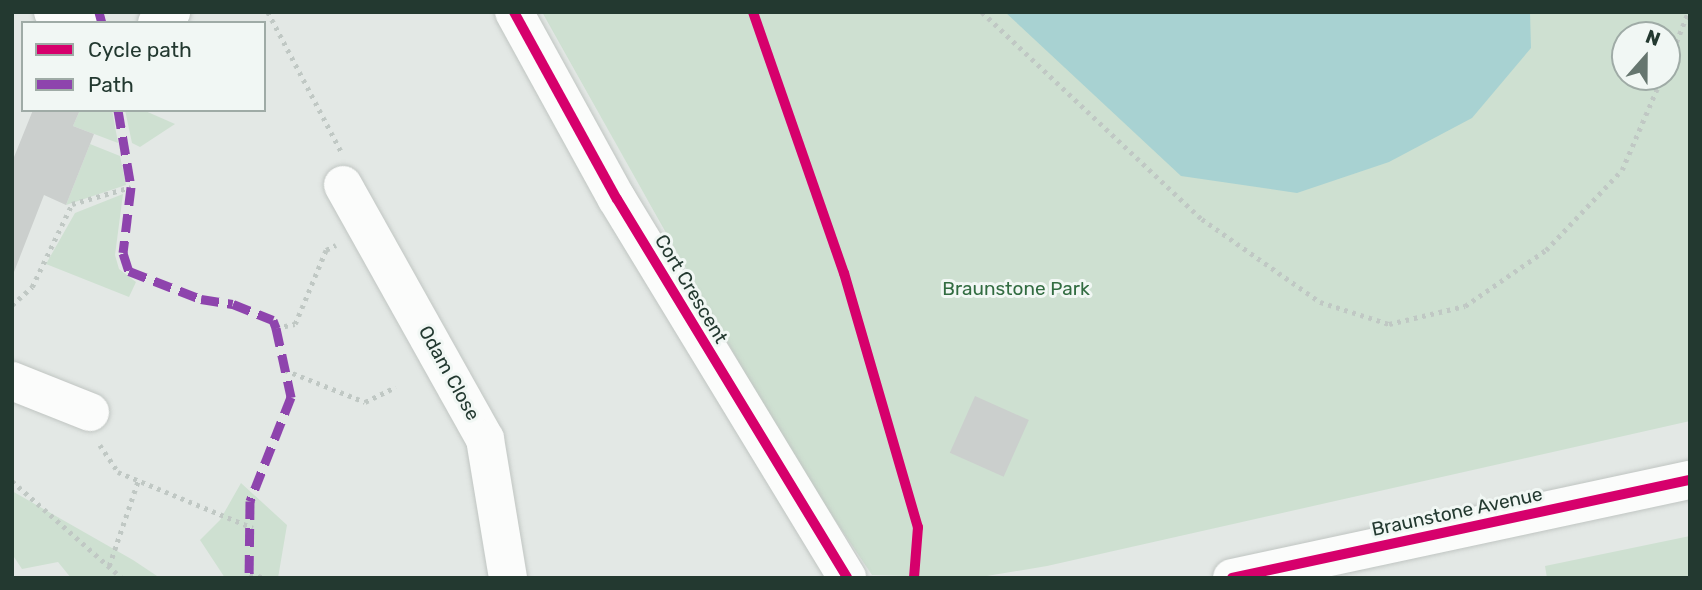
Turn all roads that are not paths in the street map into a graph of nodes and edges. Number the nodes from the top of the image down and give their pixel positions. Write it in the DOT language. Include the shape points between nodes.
graph roads {
  1 [pos="53,12"];
  2 [pos="514,12"];
  3 [pos="74,21"];
  4 [pos="343,185"];
  5 [pos="12,381"];
  6 [pos="90,412"];
  7 [pos="1690,480"];
  8 [pos="509,578"];
  9 [pos="847,578"];
  10 [pos="1232,578"];
  1 -- 3 [label="street"];
  2 -- 9 [label="street, Cort Crescent" via="624,211"];
  4 -- 8 [label="street, Odam Close" via="485,439"];
  5 -- 6 [label="street"];
  7 -- 10 [label="street, Braunstone Avenue"];
}
